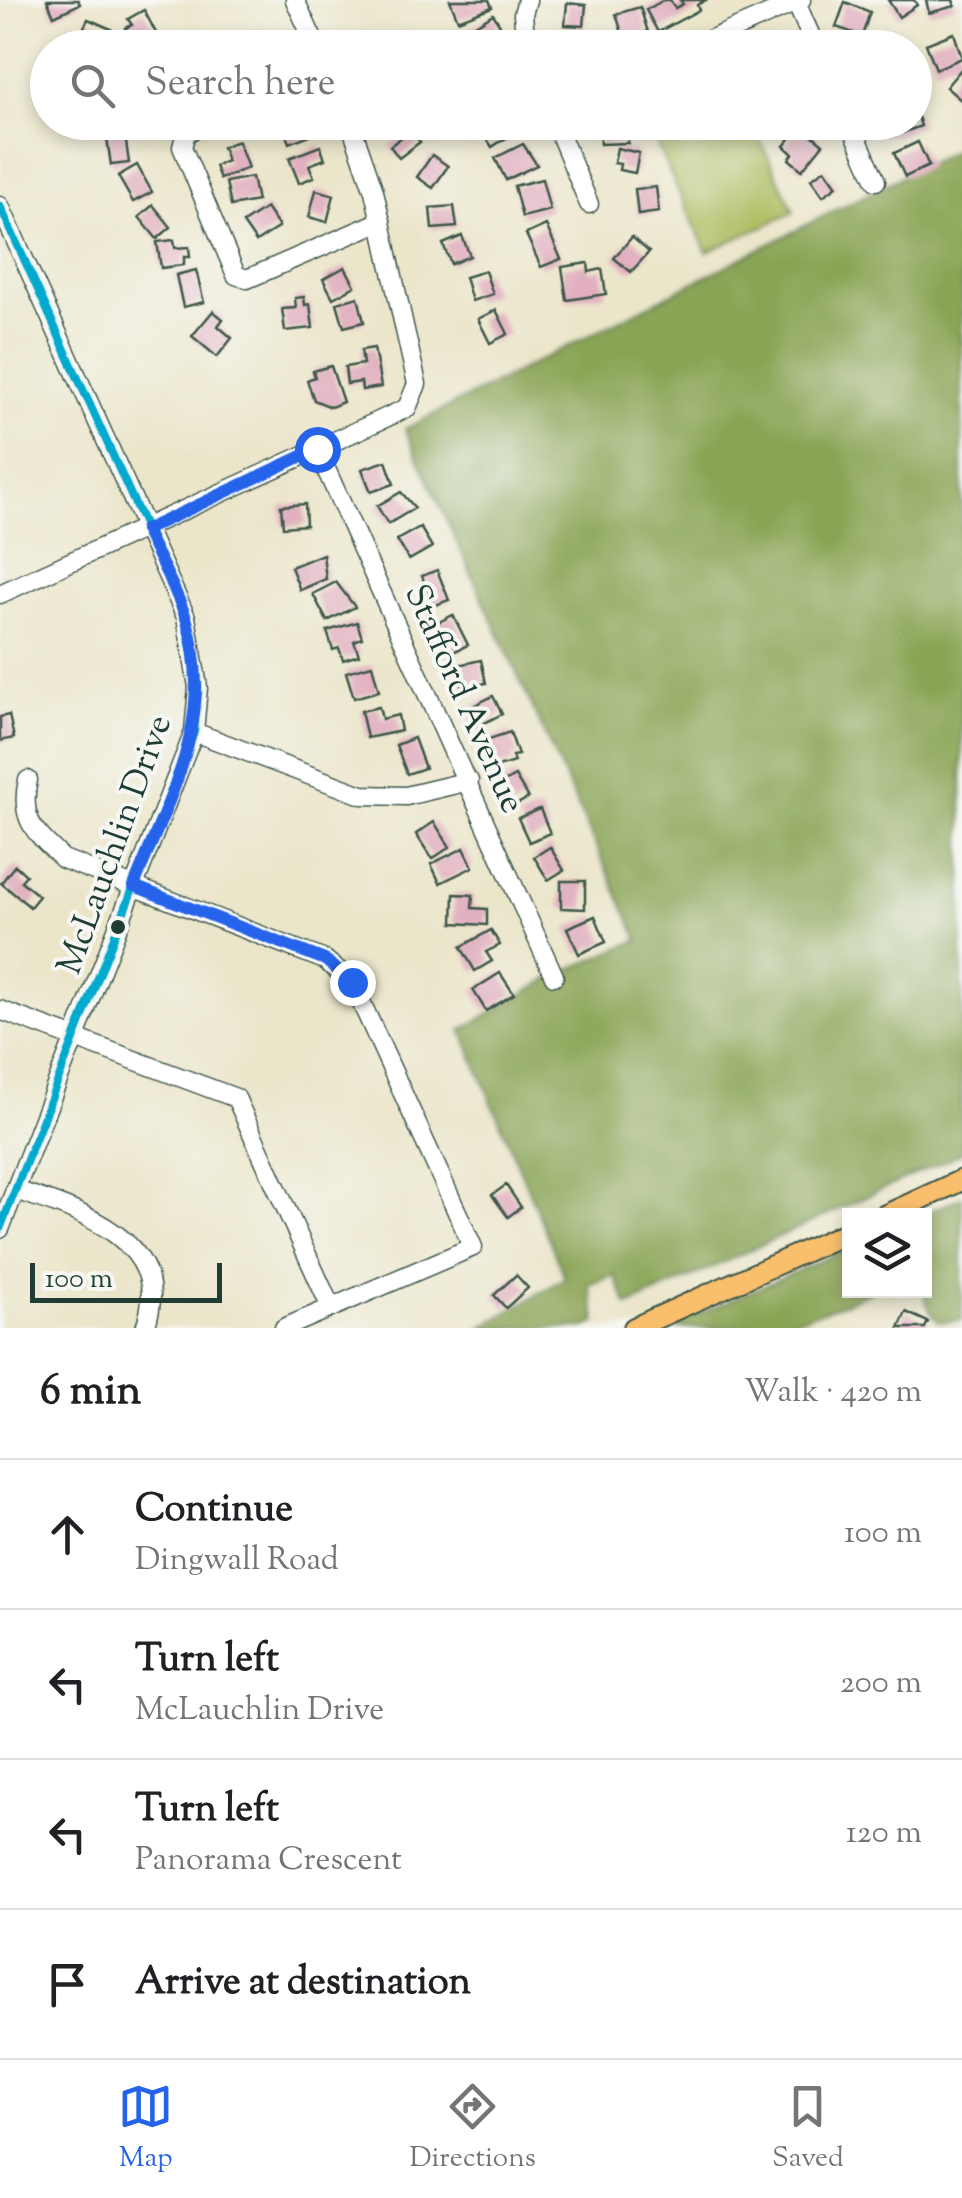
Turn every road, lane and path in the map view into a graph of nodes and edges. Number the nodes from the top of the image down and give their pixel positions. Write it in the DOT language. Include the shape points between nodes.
graph roads {
  1 [pos="296,0"];
  2 [pos="527,0"];
  3 [pos="797,1"];
  4 [pos="308,30"];
  5 [pos="524,30"];
  6 [pos="731,30"];
  7 [pos="809,30"];
  8 [pos="184,140"];
  9 [pos="356,140"];
  10 [pos="562,140"];
  11 [pos="858,140"];
  12 [pos="876,181"];
  13 [pos="589,204"];
  14 [pos="0,206"];
  15 [pos="381,222"];
  16 [pos="317,449"];
  17 [pos="145,530"];
  18 [pos="0,594"];
  19 [pos="194,732"];
  20 [pos="28,780"];
  21 [pos="469,781"];
  22 [pos="134,886"];
  23 [pos="554,976"];
  24 [pos="0,1010"];
  25 [pos="75,1038"];
  26 [pos="962,1180"];
  27 [pos="15,1190"];
  28 [pos="901,1208"];
  29 [pos="0,1229"];
  30 [pos="842,1235"];
  31 [pos="332,1308"];
  32 [pos="145,1328"];
  33 [pos="284,1328"];
  34 [pos="634,1328"];
  1 -- 4 [label="street"];
  2 -- 5 [label="street"];
  3 -- 6 [label="street"];
  3 -- 7 [label="street"];
  8 -- 15 [label="street" via="236,274 247,279"];
  9 -- 15 [label="street"];
  10 -- 13 [label="street"];
  11 -- 12 [label="street"];
  14 -- 17 [label="street, McLauchlin Drive"];
  15 -- 16 [label="street" via="415,397 407,408"];
  16 -- 17 [label="street"];
  16 -- 21 [label="street, Stafford Avenue"];
  17 -- 18 [label="street"];
  17 -- 19 [label="street, McLauchlin Drive" via="188,628 198,687"];
  19 -- 21 [label="street" via="362,795 406,796"];
  19 -- 22 [label="street, McLauchlin Drive"];
  20 -- 22 [label="street" via="22,804 36,832 63,858"];
  21 -- 23 [label="street, Stafford Avenue"];
  22 -- 25 [label="street, McLauchlin Drive"];
  22 -- 31 [label="street" via="325,960 352,982 473,1248"];
  24 -- 25 [label="street"];
  25 -- 27 [label="street, McLauchlin Drive"];
  25 -- 31 [label="street" via="236,1098"];
  26 -- 28 [label="main road"];
  27 -- 29 [label="street, McLauchlin Drive"];
  27 -- 32 [label="street" via="78,1210 120,1234 142,1266 153,1306"];
  30 -- 34 [label="main road"];
  31 -- 33 [label="street"];
}
